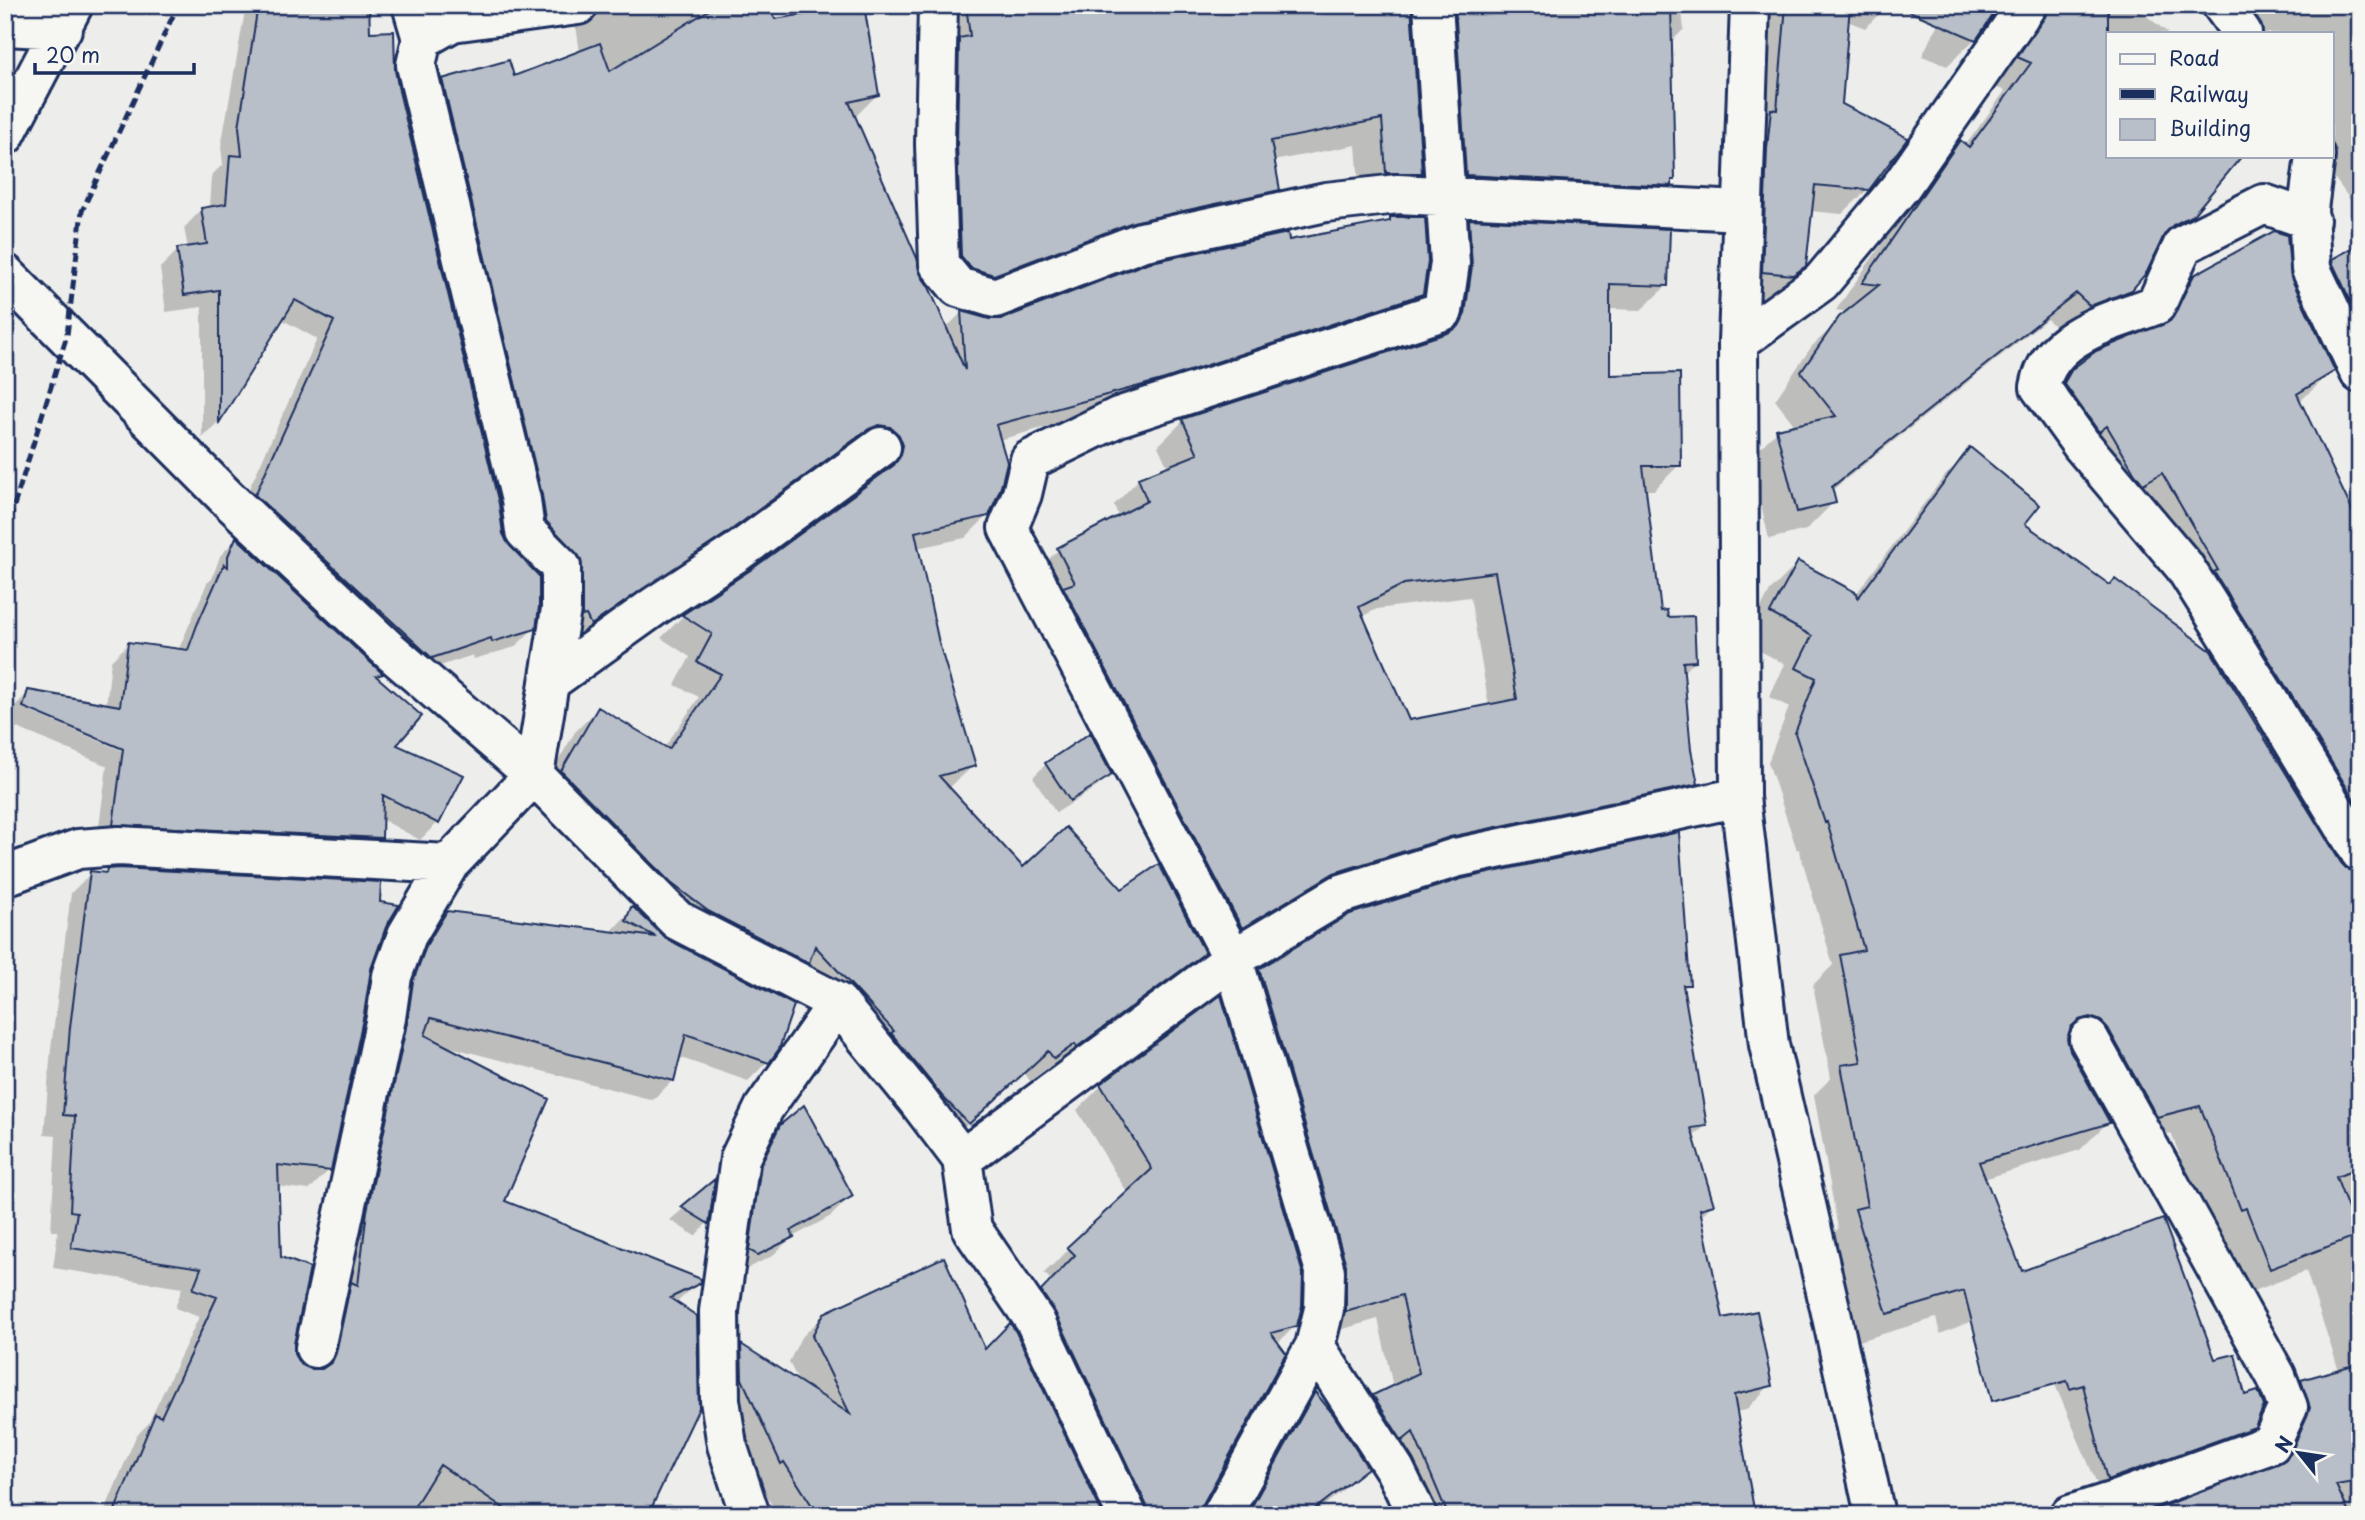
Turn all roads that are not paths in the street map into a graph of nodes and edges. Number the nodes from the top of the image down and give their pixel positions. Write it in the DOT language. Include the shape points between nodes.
graph roads {
  1 [pos="578,5"];
  2 [pos="938,5"];
  3 [pos="1433,5"];
  4 [pos="1750,5"];
  5 [pos="2027,5"];
  6 [pos="2222,5"];
  7 [pos="67,17"];
  8 [pos="417,22"];
  9 [pos="5,26"];
  10 [pos="2241,32"];
  11 [pos="5,135"];
  12 [pos="2315,158"];
  13 [pos="1447,198"];
  14 [pos="1742,211"];
  15 [pos="2310,220"];
  16 [pos="5,274"];
  17 [pos="1738,342"];
  18 [pos="2360,373"];
  19 [pos="881,447"];
  20 [pos="549,682"];
  21 [pos="534,775"];
  22 [pos="1740,797"];
  23 [pos="2360,852"];
  24 [pos="449,864"];
  25 [pos="5,876"];
  26 [pos="1233,959"];
  27 [pos="838,1003"];
  28 [pos="2090,1039"];
  29 [pos="962,1159"];
  30 [pos="1315,1346"];
  31 [pos="315,1348"];
  32 [pos="2119,1508"];
  33 [pos="750,1515"];
  34 [pos="1127,1515"];
  35 [pos="1222,1515"];
  36 [pos="1417,1515"];
  37 [pos="1875,1515"];
  38 [pos="2070,1515"];
  1 -- 8 [label="street" via="452,22"];
  2 -- 13 [label="street" via="935,145 939,264 958,287 995,298 1141,242 1326,202 1398,194"];
  3 -- 13 [label="street"];
  4 -- 14 [label="street"];
  5 -- 17 [label="street" via="1902,185 1821,282"];
  6 -- 10 [label="street"];
  7 -- 9 [label="street"];
  7 -- 11 [label="street"];
  8 -- 20 [label="street" via="416,65 525,531 561,567 561,609"];
  12 -- 15 [label="street"];
  13 -- 14 [label="street"];
  13 -- 26 [label="street" via="1450,263 1443,311 1118,416 1030,460 1008,528"];
  14 -- 17 [label="street"];
  15 -- 18 [label="street" via="2311,269"];
  15 -- 23 [label="street" via="2264,204 2183,245 2156,305 2083,332 2054,355 2040,387 2081,444 2184,566"];
  16 -- 21 [label="street" via="227,499"];
  17 -- 22 [label="street"];
  19 -- 20 [label="street"];
  20 -- 21 [label="street"];
  21 -- 24 [label="street"];
  21 -- 27 [label="street" via="677,920"];
  22 -- 26 [label="street" via="1455,858 1341,894"];
  22 -- 37 [label="street" via="1769,1045"];
  24 -- 25 [label="street" via="120,846 78,849"];
  24 -- 31 [label="street" via="407,935 392,976"];
  26 -- 29 [label="street"];
  26 -- 30 [label="street" via="1325,1271 1324,1309"];
  27 -- 29 [label="street"];
  27 -- 33 [label="street" via="764,1108 740,1158 719,1311 720,1400 727,1445"];
  28 -- 32 [label="street" via="2276,1376 2288,1407 2271,1444"];
  29 -- 34 [label="street" via="972,1229 1035,1321"];
  30 -- 35 [label="street"];
  30 -- 36 [label="street" via="1395,1469"];
  32 -- 38 [label="street"];
}
